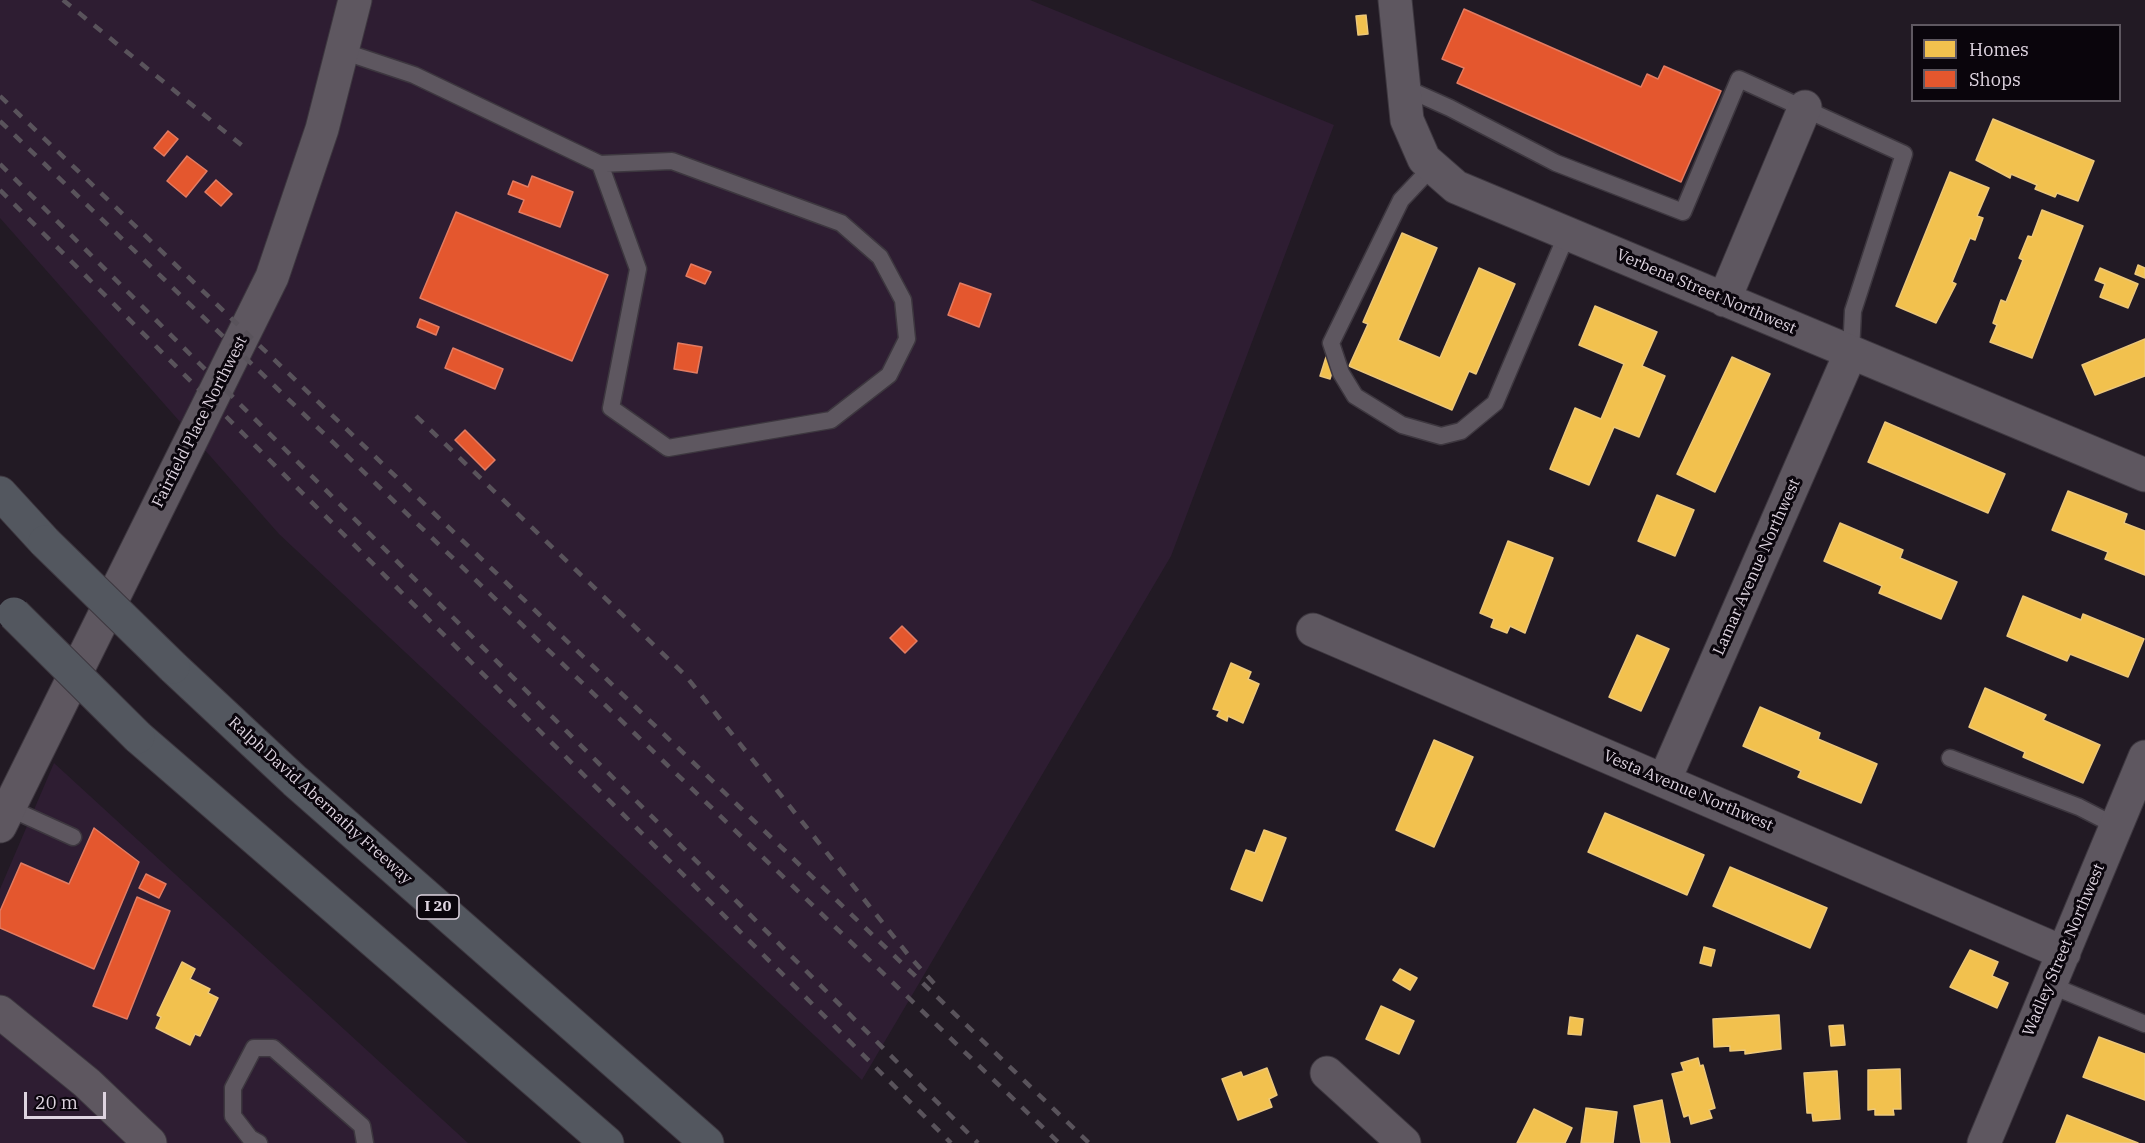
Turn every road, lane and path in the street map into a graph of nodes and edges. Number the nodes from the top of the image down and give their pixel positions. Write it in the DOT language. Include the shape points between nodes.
graph roads {
  1 [pos="355,0"];
  2 [pos="1395,0"];
  3 [pos="342,51"];
  4 [pos="1403,87"];
  5 [pos="1805,107"];
  6 [pos="600,164"];
  7 [pos="1433,166"];
  8 [pos="1567,234"];
  9 [pos="1724,300"];
  10 [pos="1851,352"];
  11 [pos="2145,475"];
  12 [pos="0,493"];
  13 [pos="7,606"];
  14 [pos="1313,630"];
  15 [pos="1950,758"];
  16 [pos="2145,758"];
  17 [pos="1664,781"];
  18 [pos="4,817"];
  19 [pos="2116,826"];
  20 [pos="73,837"];
  21 [pos="2064,952"];
  22 [pos="2050,985"];
  23 [pos="0,1012"];
  24 [pos="2145,1024"];
  25 [pos="1327,1073"];
  26 [pos="150,1143"];
  27 [pos="259,1143"];
  28 [pos="365,1143"];
  29 [pos="607,1143"];
  30 [pos="707,1143"];
  31 [pos="1404,1143"];
  32 [pos="1984,1143"];
  1 -- 3 [label="street, Fairfield Place Northwest"];
  2 -- 4 [label="street, Verbena Street Northwest"];
  3 -- 6 [label="lane" via="414,75"];
  3 -- 18 [label="street, Fairfield Place Northwest" via="322,129 272,277"];
  4 -- 5 [label="lane" via="1556,163 1683,212 1739,79"];
  4 -- 7 [label="street, Verbena Street Northwest" via="1407,120 1424,159"];
  5 -- 9 [label="street"];
  5 -- 10 [label="lane" via="1904,154 1853,311"];
  6 -- 6 [label="lane" via="638,269 611,408 669,448 831,420 889,375 907,339 903,300 880,257 841,223 672,161"];
  7 -- 8 [label="street, Verbena Street Northwest" via="1456,187"];
  7 -- 8 [label="lane" via="1401,200 1331,344 1354,396 1402,425 1442,436 1461,431 1495,403"];
  8 -- 9 [label="street, Verbena Street Northwest"];
  9 -- 10 [label="street, Verbena Street Northwest"];
  10 -- 11 [label="street, Verbena Street Northwest"];
  10 -- 17 [label="street, Lamar Avenue Northwest"];
  12 -- 30 [label="highway, Ralph David Abernathy Freeway / I 20, bridge" via="45,542 295,781"];
  13 -- 29 [label="highway, bridge" via="138,737"];
  14 -- 17 [label="street, Vesta Avenue Northwest"];
  15 -- 19 [label="lane" via="2079,807"];
  16 -- 19 [label="street, Wadley Street Northwest"];
  17 -- 21 [label="street, Vesta Avenue Northwest"];
  18 -- 20 [label="lane"];
  19 -- 21 [label="street, Wadley Street Northwest"];
  21 -- 22 [label="street, Wadley Street Northwest"];
  22 -- 24 [label="lane"];
  22 -- 32 [label="street, Wadley Street Northwest"];
  23 -- 26 [label="street" via="87,1083"];
  25 -- 31 [label="street"];
  27 -- 28 [label="lane" via="250,1138 233,1116 233,1088 254,1048 273,1048 362,1126"];
}
